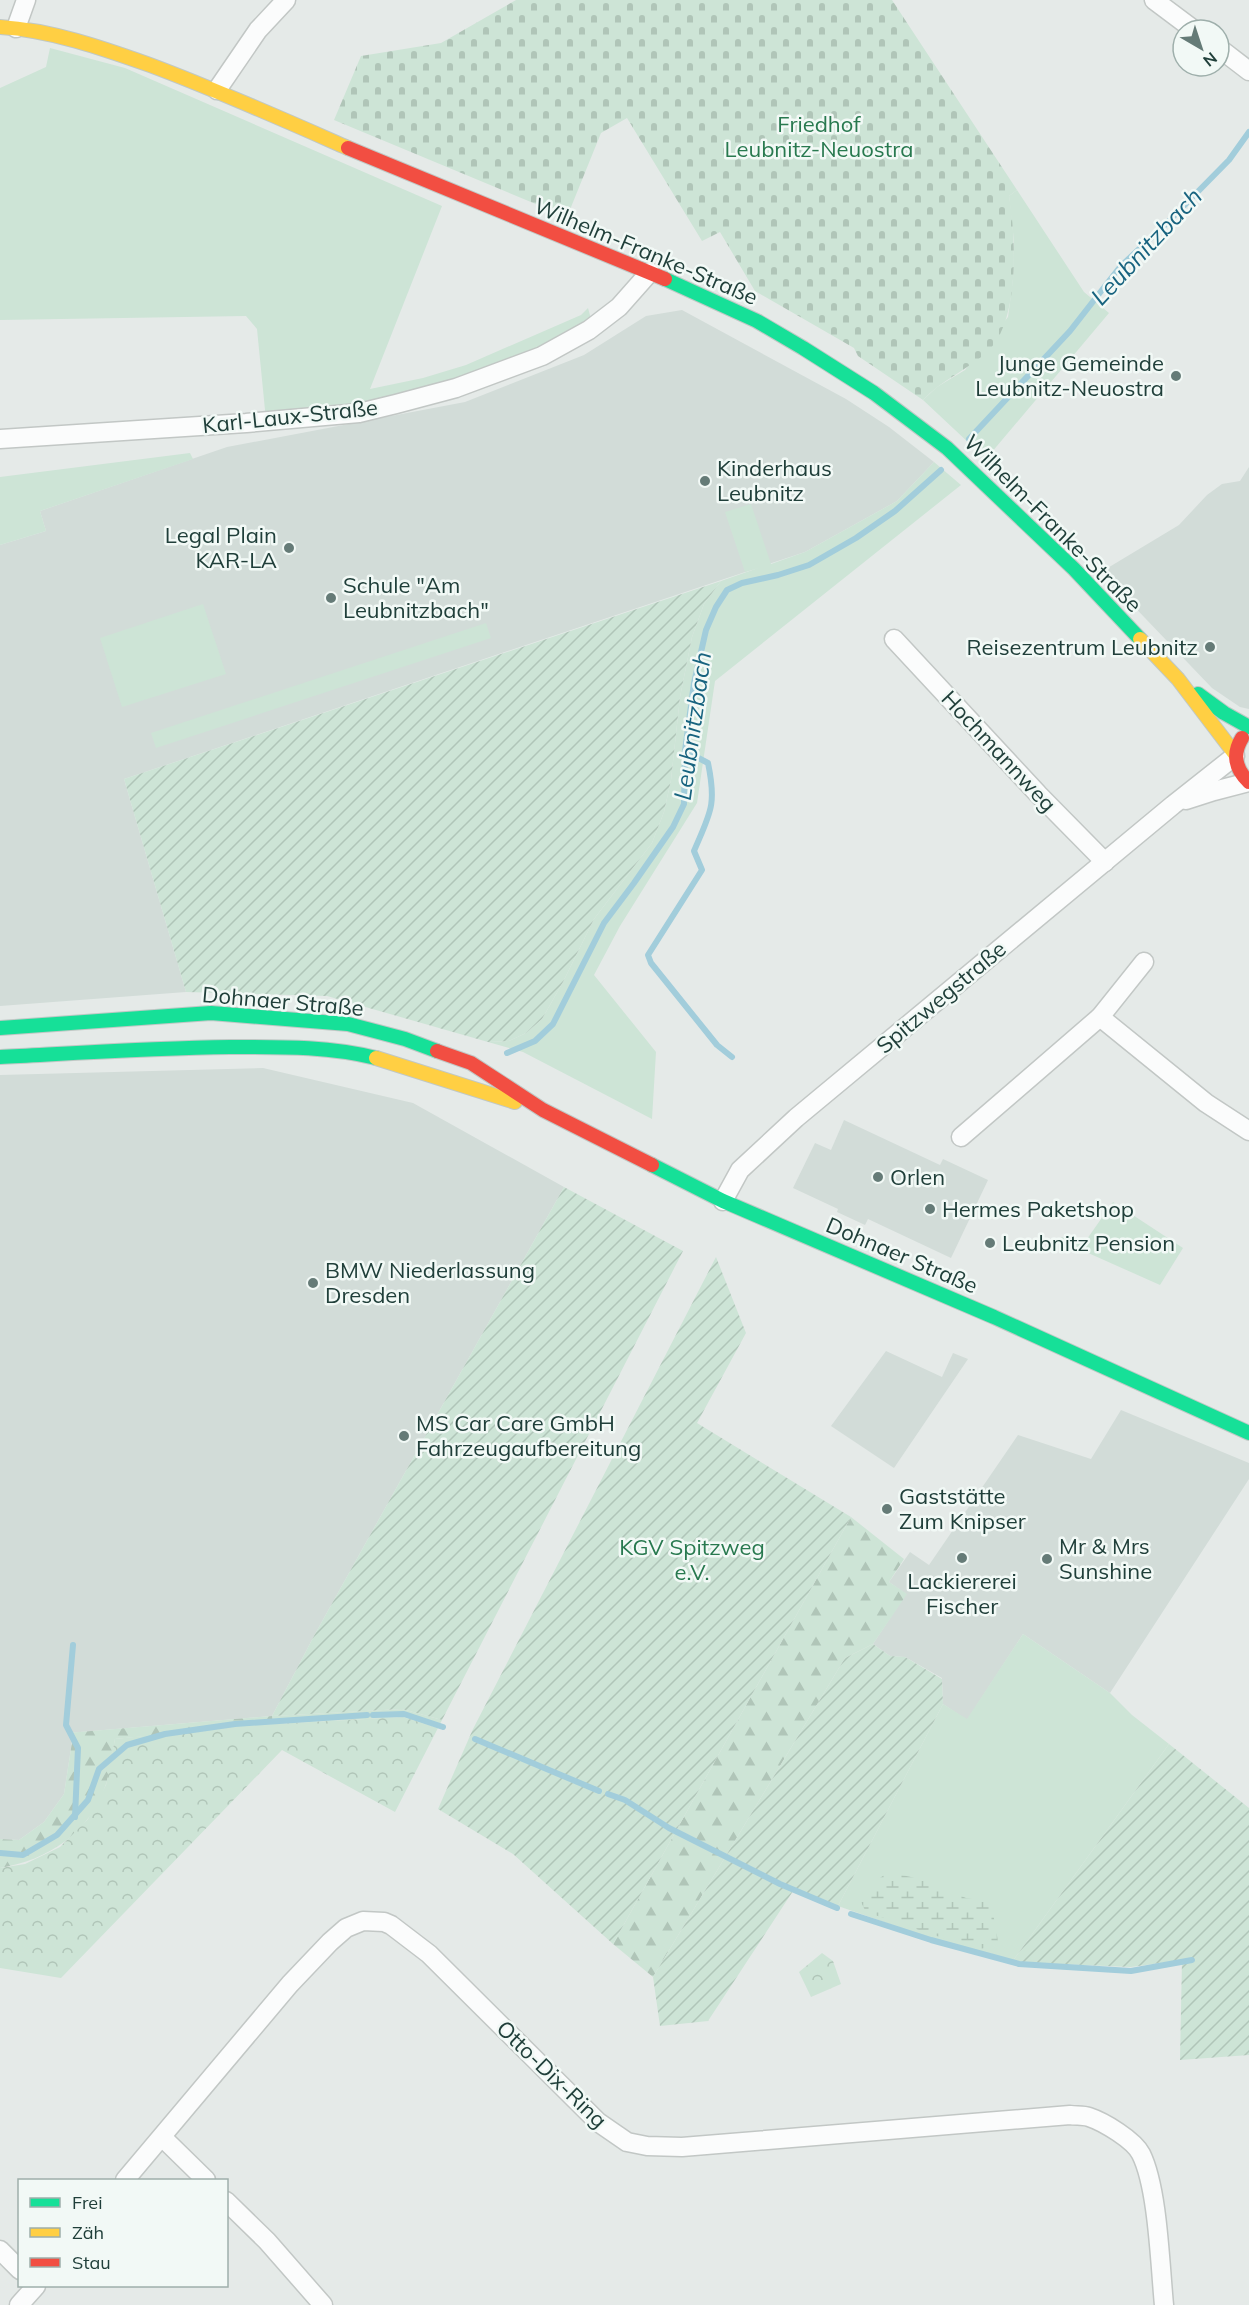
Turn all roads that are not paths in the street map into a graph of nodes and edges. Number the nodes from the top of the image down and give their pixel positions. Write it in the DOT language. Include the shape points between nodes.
graph roads {
  1 [pos="26,0"];
  2 [pos="286,0"];
  3 [pos="1154,0"];
  4 [pos="1178,18"];
  5 [pos="8,27"];
  6 [pos="1231,57"];
  7 [pos="1249,71"];
  8 [pos="217,90"];
  9 [pos="650,272"];
  10 [pos="0,439"];
  11 [pos="894,639"];
  12 [pos="1178,679"];
  13 [pos="1249,729"];
  14 [pos="1235,755"];
  15 [pos="1249,782"];
  16 [pos="1173,805"];
  17 [pos="1105,862"];
  18 [pos="1144,962"];
  19 [pos="1100,1017"];
  20 [pos="0,1028"];
  21 [pos="0,1057"];
  22 [pos="543,1110"];
  23 [pos="1249,1131"];
  24 [pos="961,1137"];
  25 [pos="723,1201"];
  26 [pos="1249,1433"];
  27 [pos="162,2137"];
  28 [pos="127,2179"];
  29 [pos="204,2179"];
  30 [pos="228,2203"];
  31 [pos="0,2250"];
  32 [pos="18,2268"];
  33 [pos="34,2287"];
  34 [pos="19,2305"];
  35 [pos="323,2305"];
  36 [pos="1164,2305"];
  1 -- 5 [label="street"];
  2 -- 8 [label="street" via="258,30"];
  3 -- 4 [label="street"];
  5 -- 8 [label="main road, Wilhelm-Franke-Straße" via="97,46"];
  6 -- 7 [label="street"];
  8 -- 9 [label="main road, Wilhelm-Franke-Straße"];
  9 -- 10 [label="street, Karl-Laux-Straße" via="618,308 589,330 542,356 456,388 396,404 359,412 246,423"];
  9 -- 12 [label="main road, Wilhelm-Franke-Straße" via="757,321 803,348 874,393 947,448 1074,569"];
  11 -- 17 [label="street, Hochmannweg"];
  12 -- 13 [label="main road, Wilhelm-Franke-Straße"];
  12 -- 14 [label="main road, Wilhelm-Franke-Straße"];
  13 -- 14 [label="main road" via="1238,743"];
  14 -- 15 [label="main road, Wilhelm-Franke-Straße" via="1239,771"];
  14 -- 16 [label="street, Spitzwegstraße"];
  15 -- 16 [label="street, Spitzwegstraße"];
  16 -- 17 [label="street, Spitzwegstraße"];
  17 -- 25 [label="street, Spitzwegstraße" via="796,1118 740,1170"];
  18 -- 19 [label="street"];
  19 -- 23 [label="street" via="1206,1103"];
  19 -- 24 [label="street"];
  20 -- 22 [label="main road, Dohnaer Straße" via="211,1013 348,1024 471,1063"];
  21 -- 22 [label="main road, Dohnaer Straße" via="217,1047 311,1048 394,1063"];
  22 -- 25 [label="main road, Dohnaer Straße"];
  25 -- 26 [label="main road, Dohnaer Straße" via="999,1319"];
  27 -- 28 [label="street, Otto-Dix-Ring"];
  27 -- 29 [label="street"];
  27 -- 36 [label="street, Otto-Dix-Ring" via="330,1941 363,1921 384,1922 429,1954 591,2116 627,2142 682,2147 1070,2115 1087,2116 1111,2127 1140,2152 1147,2171"];
  30 -- 35 [label="street"];
  31 -- 32 [label="street"];
  33 -- 34 [label="street"];
}
